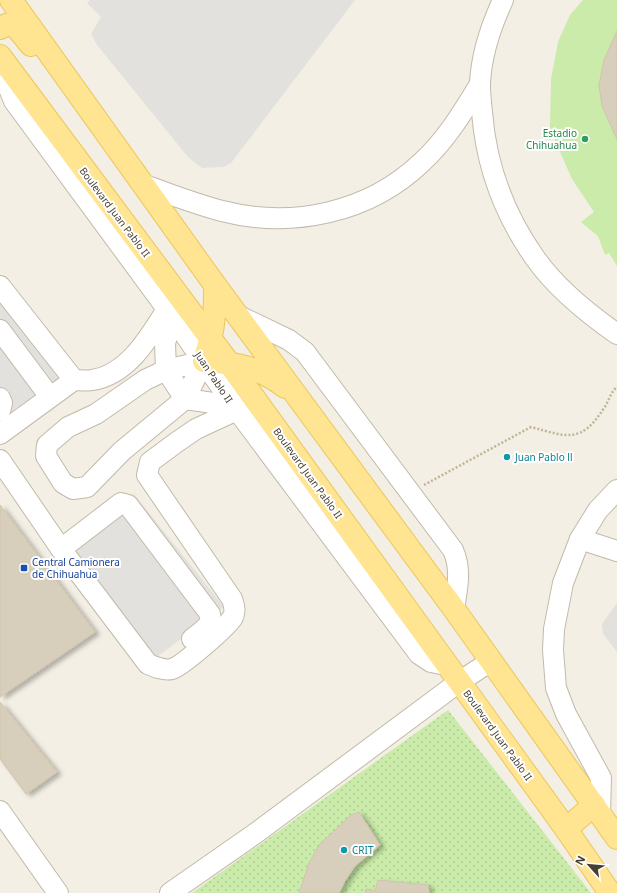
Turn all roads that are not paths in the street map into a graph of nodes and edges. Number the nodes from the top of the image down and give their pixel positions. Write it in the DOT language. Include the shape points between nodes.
graph roads {
  1 [pos="503,0"];
  2 [pos="19,3"];
  3 [pos="0,28"];
  4 [pos="4,62"];
  5 [pos="66,76"];
  6 [pos="480,84"];
  7 [pos="144,185"];
  8 [pos="215,285"];
  9 [pos="0,286"];
  10 [pos="170,313"];
  11 [pos="239,316"];
  12 [pos="0,330"];
  13 [pos="617,334"];
  14 [pos="211,341"];
  15 [pos="128,361"];
  16 [pos="204,361"];
  17 [pos="228,362"];
  18 [pos="166,370"];
  19 [pos="74,380"];
  20 [pos="145,380"];
  21 [pos="50,397"];
  22 [pos="0,398"];
  23 [pos="185,399"];
  24 [pos="300,399"];
  25 [pos="236,408"];
  26 [pos="0,411"];
  27 [pos="0,434"];
  28 [pos="0,460"];
  29 [pos="617,490"];
  30 [pos="316,500"];
  31 [pos="580,539"];
  32 [pos="61,550"];
  33 [pos="617,551"];
  34 [pos="454,609"];
  35 [pos="491,661"];
  36 [pos="156,667"];
  37 [pos="459,682"];
  38 [pos="597,810"];
  39 [pos="0,811"];
  40 [pos="566,829"];
  41 [pos="617,838"];
  42 [pos="605,889"];
  43 [pos="58,893"];
  44 [pos="170,893"];
  1 -- 6 [label="lane" via="494,19"];
  2 -- 5 [label="main road"];
  3 -- 5 [label="main road" via="9,24 17,28 45,62"];
  4 -- 10 [label="lane, Juan Pablo II" via="8,86 14,101"];
  4 -- 14 [label="main road, Boulevard Juan Pablo II"];
  5 -- 7 [label="main road"];
  6 -- 7 [label="lane" via="453,126 423,162 400,182 345,208 318,215 254,217 222,211"];
  6 -- 13 [label="lane" via="484,131 493,177 510,218 535,259 565,292"];
  7 -- 8 [label="main road"];
  8 -- 11 [label="main road"];
  8 -- 14 [label="main road"];
  9 -- 19 [label="lane"];
  10 -- 15 [label="lane"];
  10 -- 16 [label="lane, Juan Pablo II"];
  10 -- 18 [label="lane" via="165,343"];
  11 -- 24 [label="main road"];
  11 -- 34 [label="lane" via="289,340 305,352 410,492 456,558 459,576"];
  12 -- 21 [label="lane"];
  14 -- 16 [label="main road"];
  14 -- 17 [label="main road, Boulevard Juan Pablo II"];
  15 -- 19 [label="lane" via="93,380"];
  15 -- 20 [label="lane"];
  16 -- 17 [label="main road"];
  16 -- 18 [label="lane"];
  16 -- 23 [label="lane"];
  16 -- 25 [label="lane, Juan Pablo II"];
  17 -- 24 [label="main road" via="266,374"];
  17 -- 30 [label="main road, Boulevard Juan Pablo II"];
  18 -- 20 [label="lane"];
  18 -- 23 [label="lane"];
  19 -- 21 [label="lane"];
  20 -- 23 [label="lane" via="96,414 68,427 47,445 46,456 67,487 80,490 88,487 122,451"];
  21 -- 27 [label="lane"];
  22 -- 26 [label="lane"];
  23 -- 25 [label="lane"];
  24 -- 34 [label="main road"];
  25 -- 30 [label="lane, Juan Pablo II"];
  25 -- 36 [label="lane" via="196,429 150,462 147,475 232,599 234,606 232,618 197,651 172,669"];
  28 -- 32 [label="lane"];
  29 -- 31 [label="lane" via="598,510"];
  30 -- 37 [label="main road, Boulevard Juan Pablo II"];
  31 -- 33 [label="lane"];
  31 -- 38 [label="lane" via="563,583 554,629 553,650 556,688 566,714 601,778"];
  32 -- 36 [label="lane" via="148,664"];
  32 -- 36 [label="lane" via="121,503 128,505 204,604 211,618 208,626"];
  34 -- 35 [label="main road"];
  35 -- 37 [label="lane"];
  35 -- 38 [label="main road"];
  37 -- 40 [label="main road, Boulevard Juan Pablo II"];
  37 -- 44 [label="lane" via="256,833"];
  38 -- 40 [label="main road"];
  38 -- 41 [label="main road"];
  39 -- 43 [label="lane"];
  40 -- 42 [label="main road, Boulevard Juan Pablo II"];
}
